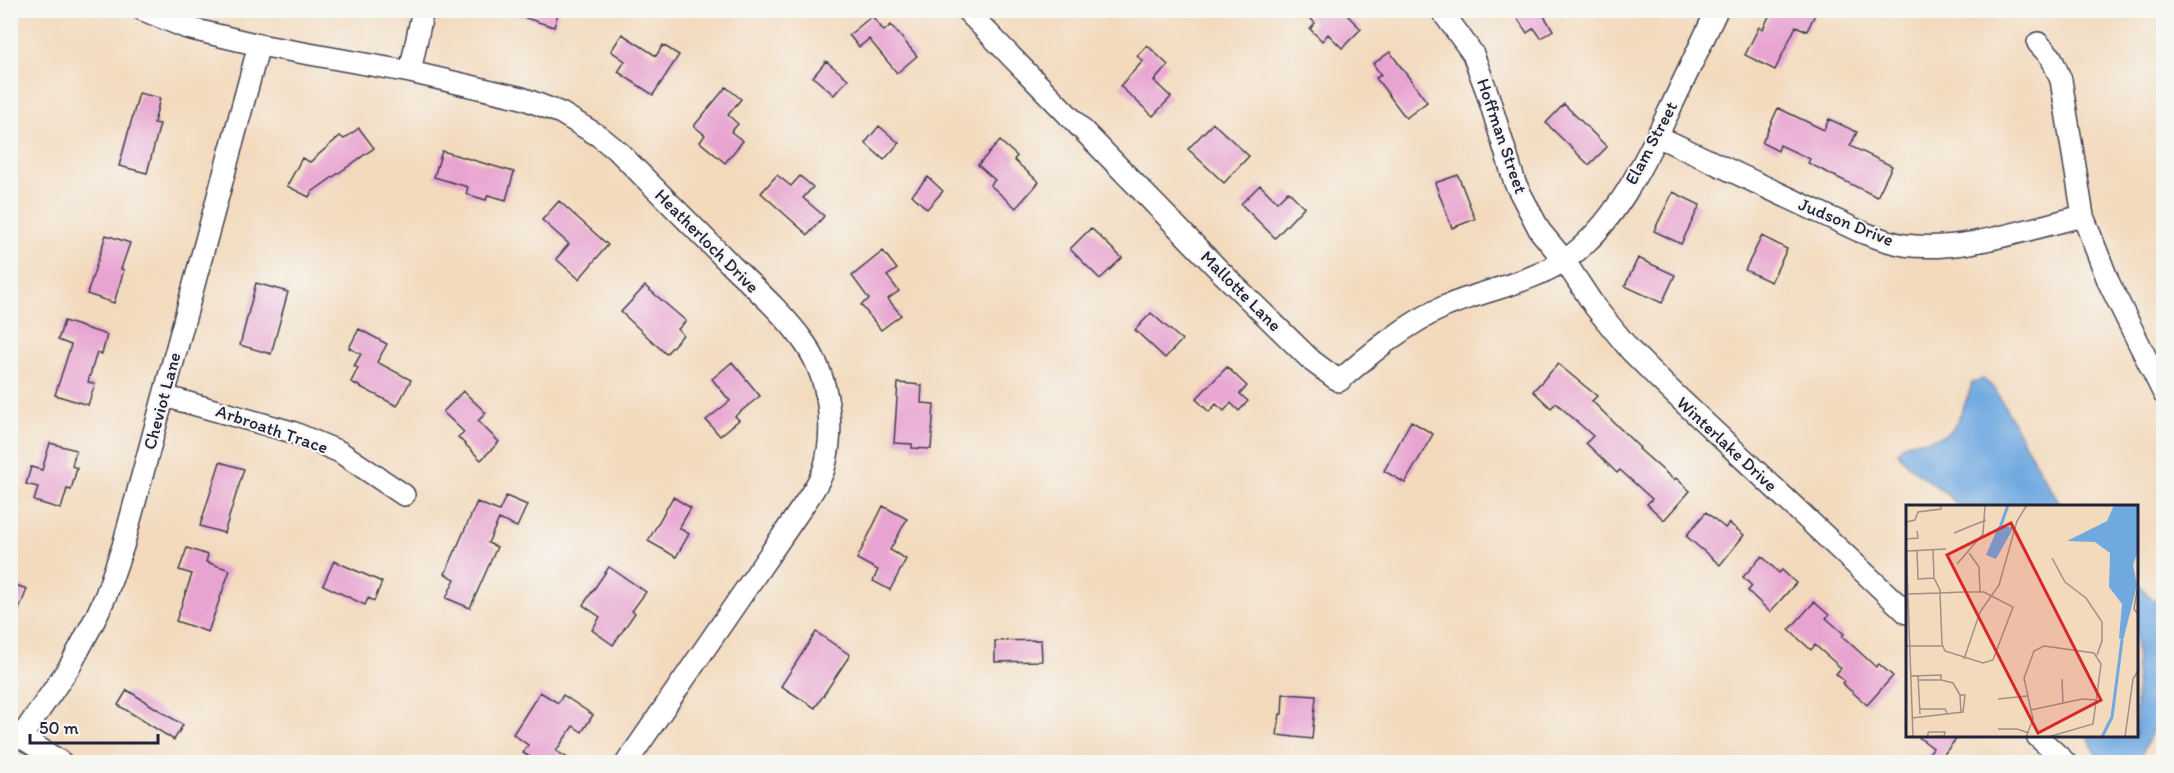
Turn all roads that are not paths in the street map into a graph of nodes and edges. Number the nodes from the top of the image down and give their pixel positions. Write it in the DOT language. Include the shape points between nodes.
graph roads {
  1 [pos="143,10"];
  2 [pos="423,10"];
  3 [pos="966,10"];
  4 [pos="1441,10"];
  5 [pos="1717,10"];
  6 [pos="2038,43"];
  7 [pos="259,45"];
  8 [pos="410,72"];
  9 [pos="1657,136"];
  10 [pos="2083,216"];
  11 [pos="1564,260"];
  12 [pos="2163,394"];
  13 [pos="164,396"];
  14 [pos="404,495"];
  15 [pos="1906,612"];
  16 [pos="16,734"];
  17 [pos="2039,737"];
  18 [pos="61,762"];
  19 [pos="627,762"];
  20 [pos="2066,762"];
  1 -- 7 [label="street, Heatherloch Drive" via="187,28"];
  2 -- 8 [label="street"];
  3 -- 11 [label="street, Mallotte Lane" via="1220,271 1312,361 1339,381 1372,353 1443,307 1519,281"];
  4 -- 11 [label="street, Hoffman Street" via="1473,54 1515,183 1540,231"];
  5 -- 9 [label="street, Elam Street"];
  6 -- 10 [label="street" via="2051,57 2061,80"];
  7 -- 8 [label="street, Heatherloch Drive"];
  7 -- 13 [label="street, Cheviot Lane"];
  8 -- 19 [label="street, Heatherloch Drive" via="539,103 599,136 804,342 825,389 828,442 823,469 813,491"];
  9 -- 10 [label="street, Judson Drive" via="1859,231 1906,245 1975,242"];
  9 -- 11 [label="street, Elam Street" via="1638,174 1602,225"];
  10 -- 12 [label="street" via="2109,283"];
  11 -- 15 [label="street, Winterlake Drive" via="1631,351"];
  13 -- 14 [label="street, Arbroath Trace" via="292,432 340,452"];
  13 -- 16 [label="street, Cheviot Lane" via="106,595 70,666"];
  16 -- 18 [label="street"];
  17 -- 20 [label="street"];
}
